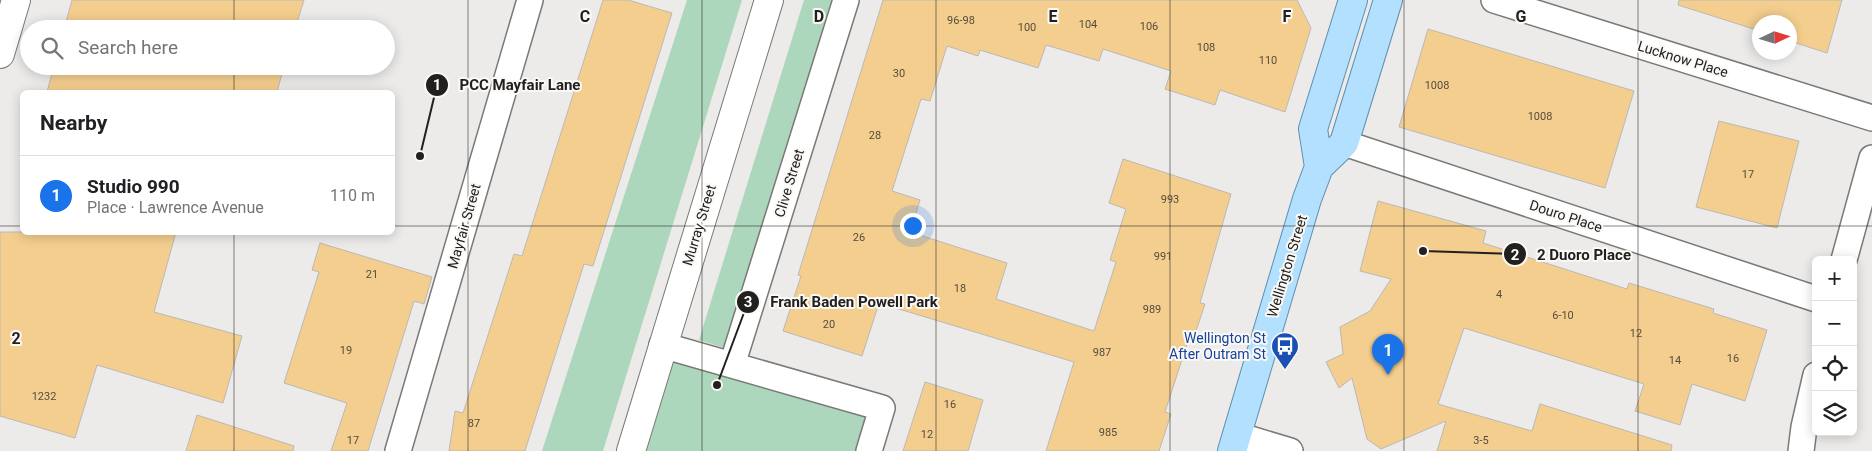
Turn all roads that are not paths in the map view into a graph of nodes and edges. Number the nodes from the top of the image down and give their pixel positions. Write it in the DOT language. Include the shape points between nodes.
graph roads {
  1 [pos="16,0"];
  2 [pos="530,0"];
  3 [pos="769,0"];
  4 [pos="846,0"];
  5 [pos="1353,0"];
  6 [pos="1388,0"];
  7 [pos="1494,0"];
  8 [pos="0,54"];
  9 [pos="1872,118"];
  10 [pos="1344,143"];
  11 [pos="1872,158"];
  12 [pos="1319,167"];
  13 [pos="1845,256"];
  14 [pos="1812,298"];
  15 [pos="662,345"];
  16 [pos="732,365"];
  17 [pos="1812,391"];
  18 [pos="1234,443"];
  19 [pos="398,451"];
  20 [pos="631,451"];
  21 [pos="869,451"];
  22 [pos="1290,451"];
  23 [pos="1801,451"];
  1 -- 8 [label="main road"];
  2 -- 19 [label="street, Mayfair Street"];
  3 -- 15 [label="main road, Murray Street"];
  4 -- 16 [label="street, Clive Street"];
  5 -- 12 [label="main road, Wellington Street" via="1313,129"];
  6 -- 10 [label="main road, Wellington Street"];
  7 -- 9 [label="street, Lucknow Place"];
  10 -- 12 [label="main road, Wellington Street"];
  10 -- 14 [label="street, Douro Place"];
  11 -- 13 [label="street"];
  12 -- 18 [label="main road, Wellington Street"];
  15 -- 16 [label="street"];
  15 -- 20 [label="main road, Murray Street"];
  16 -- 21 [label="street" via="882,408"];
  17 -- 23 [label="street"];
  18 -- 22 [label="street"];
}
